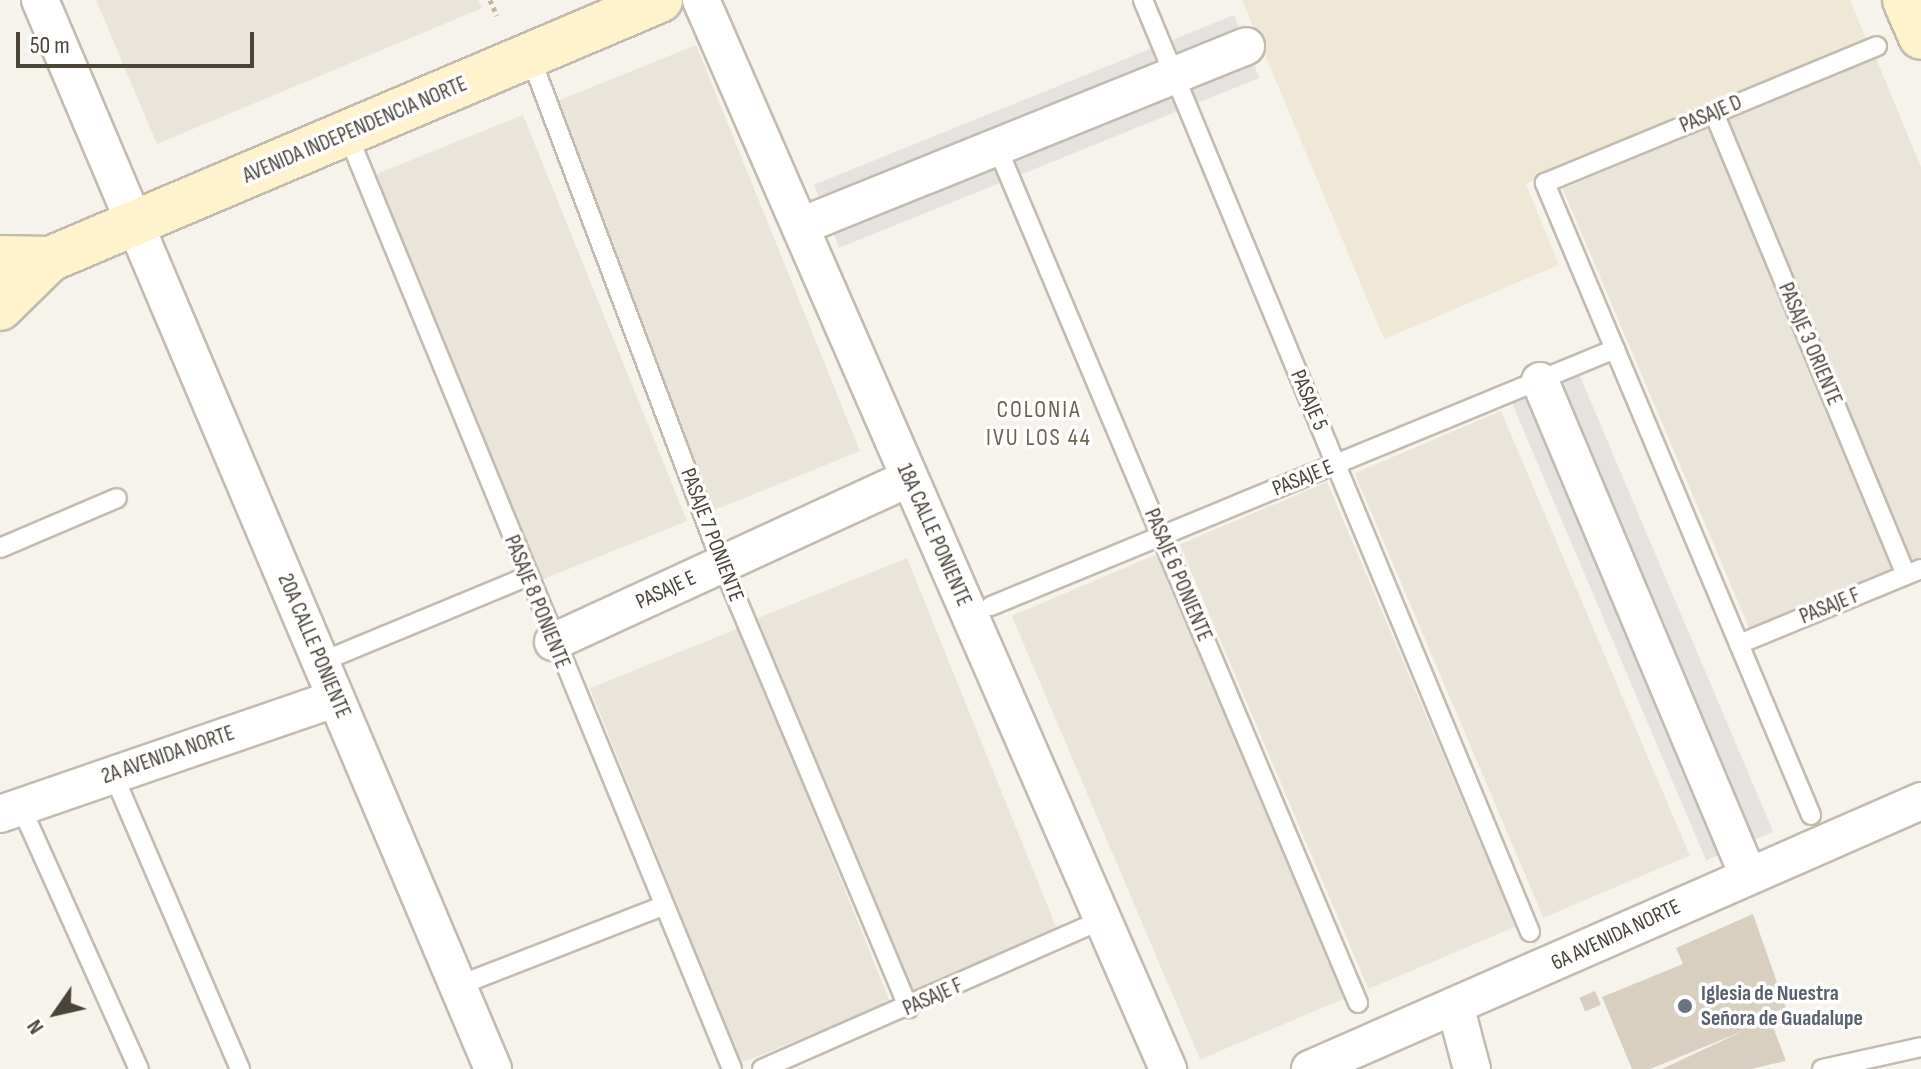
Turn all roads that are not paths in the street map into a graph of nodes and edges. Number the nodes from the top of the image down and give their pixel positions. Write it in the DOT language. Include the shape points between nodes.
graph roads {
  1 [pos="40,0"];
  2 [pos="660,0"];
  3 [pos="701,0"];
  4 [pos="1143,0"];
  5 [pos="1905,0"];
  6 [pos="1921,37"];
  7 [pos="1246,46"];
  8 [pos="1877,46"];
  9 [pos="530,55"];
  10 [pos="1174,75"];
  11 [pos="1714,113"];
  12 [pos="347,133"];
  13 [pos="997,147"];
  14 [pos="133,224"];
  15 [pos="801,226"];
  16 [pos="0,258"];
  17 [pos="50,259"];
  18 [pos="0,308"];
  19 [pos="1615,349"];
  20 [pos="1540,381"];
  21 [pos="1336,465"];
  22 [pos="909,478"];
  23 [pos="117,498"];
  24 [pos="1162,536"];
  25 [pos="0,548"];
  26 [pos="722,564"];
  27 [pos="1914,572"];
  28 [pos="526,577"];
  29 [pos="991,606"];
  30 [pos="553,642"];
  31 [pos="1739,644"];
  32 [pos="321,662"];
  33 [pos="336,698"];
  34 [pos="113,774"];
  35 [pos="1921,801"];
  36 [pos="10,810"];
  37 [pos="1811,815"];
  38 [pos="1748,875"];
  39 [pos="663,906"];
  40 [pos="1102,920"];
  41 [pos="1530,932"];
  42 [pos="460,985"];
  43 [pos="1358,1003"];
  44 [pos="909,1008"];
  45 [pos="1456,1009"];
  46 [pos="1921,1047"];
  47 [pos="1318,1067"];
  48 [pos="139,1069"];
  49 [pos="240,1069"];
  50 [pos="493,1069"];
  51 [pos="732,1069"];
  52 [pos="762,1069"];
  53 [pos="1168,1069"];
  54 [pos="1472,1069"];
  55 [pos="1822,1069"];
  1 -- 14 [label="street, 20A CALLE PONIENTE"];
  2 -- 9 [label="street, AVENIDA INDEPENDENCIA NORTE"];
  3 -- 15 [label="street, 18A CALLE PONIENTE"];
  4 -- 10 [label="lane, PASAJE 5"];
  5 -- 6 [label="street"];
  7 -- 10 [label="street"];
  8 -- 11 [label="lane, PASAJE D"];
  9 -- 12 [label="street, AVENIDA INDEPENDENCIA NORTE"];
  9 -- 26 [label="lane, PASAJE 7 PONIENTE"];
  10 -- 13 [label="street"];
  10 -- 21 [label="lane, PASAJE 5"];
  11 -- 19 [label="lane, PASAJE D" via="1545,183"];
  11 -- 27 [label="lane, PASAJE 3 ORIENTE"];
  12 -- 14 [label="street, AVENIDA INDEPENDENCIA NORTE"];
  12 -- 28 [label="lane, PASAJE 8 PONIENTE"];
  13 -- 15 [label="street"];
  13 -- 24 [label="lane, PASAJE 6 PONIENTE"];
  14 -- 17 [label="street, AVENIDA INDEPENDENCIA NORTE"];
  14 -- 32 [label="street, 20A CALLE PONIENTE"];
  15 -- 22 [label="street, 18A CALLE PONIENTE"];
  16 -- 17 [label="street, AVENIDA INDEPENDENCIA NORTE"];
  17 -- 18 [label="street, AVENIDA INDEPENDENCIA NORTE"];
  19 -- 20 [label="lane, PASAJE E"];
  19 -- 31 [label="lane"];
  20 -- 21 [label="lane, PASAJE E"];
  20 -- 38 [label="street"];
  21 -- 24 [label="lane, PASAJE E"];
  21 -- 41 [label="lane, PASAJE 5"];
  22 -- 26 [label="street, PASAJE E"];
  22 -- 40 [label="street, 18A CALLE PONIENTE"];
  23 -- 25 [label="lane"];
  24 -- 29 [label="lane, PASAJE E"];
  24 -- 43 [label="lane, PASAJE 6 PONIENTE"];
  26 -- 30 [label="street, PASAJE E"];
  26 -- 44 [label="lane, PASAJE 7 PONIENTE"];
  27 -- 31 [label="lane, PASAJE F"];
  28 -- 30 [label="lane, PASAJE 8 PONIENTE"];
  28 -- 32 [label="lane"];
  30 -- 39 [label="lane, PASAJE 8 PONIENTE"];
  31 -- 37 [label="lane"];
  32 -- 33 [label="street, 20A CALLE PONIENTE"];
  33 -- 34 [label="street, 2A AVENIDA NORTE"];
  33 -- 42 [label="street, 20A CALLE PONIENTE"];
  34 -- 36 [label="street, 2A AVENIDA NORTE"];
  34 -- 49 [label="lane"];
  35 -- 38 [label="street, 6A AVENIDA NORTE"];
  36 -- 48 [label="lane"];
  38 -- 45 [label="street, 6A AVENIDA NORTE"];
  39 -- 42 [label="lane"];
  39 -- 51 [label="lane, PASAJE 8 PONIENTE"];
  40 -- 44 [label="lane, PASAJE F"];
  40 -- 53 [label="street, 18A CALLE PONIENTE"];
  42 -- 50 [label="street, 20A CALLE PONIENTE"];
  44 -- 52 [label="lane, PASAJE F"];
  45 -- 47 [label="street, 6A AVENIDA NORTE"];
  45 -- 54 [label="street"];
  46 -- 55 [label="lane"];
}
